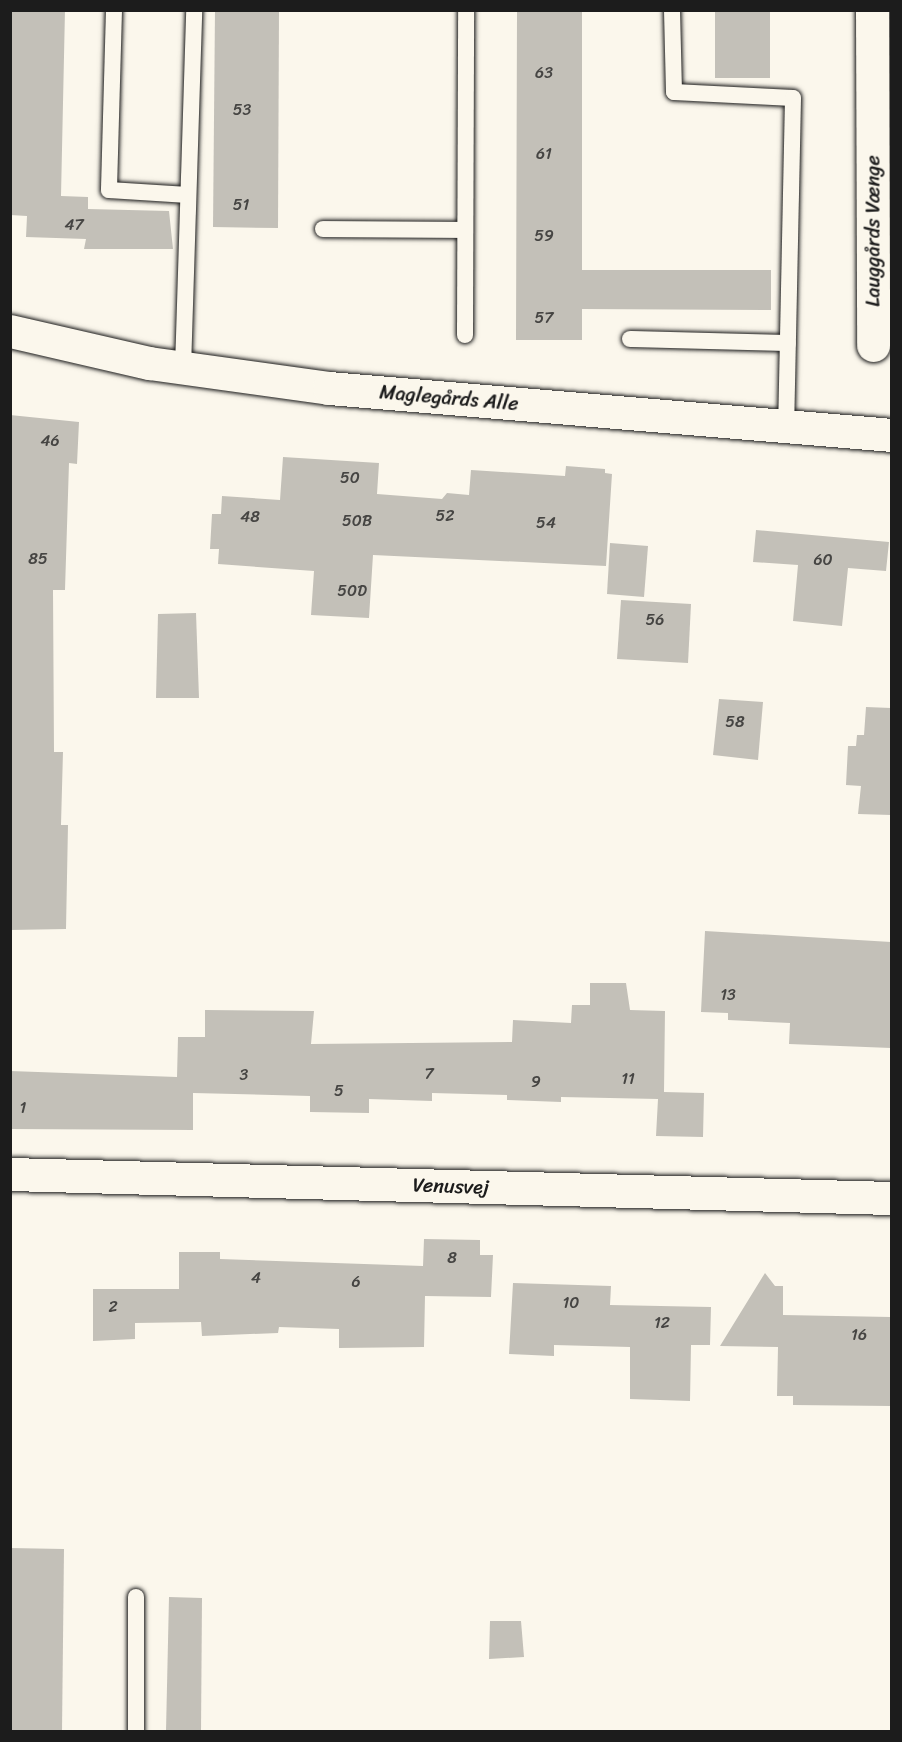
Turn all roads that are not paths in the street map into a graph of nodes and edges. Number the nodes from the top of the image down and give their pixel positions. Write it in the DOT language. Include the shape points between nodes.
graph roads {
  1 [pos="114,10"];
  2 [pos="194,10"];
  3 [pos="466,10"];
  4 [pos="672,10"];
  5 [pos="872,10"];
  6 [pos="882,117"];
  7 [pos="188,195"];
  8 [pos="323,229"];
  9 [pos="465,230"];
  10 [pos="10,331"];
  11 [pos="465,335"];
  12 [pos="630,339"];
  13 [pos="788,343"];
  14 [pos="873,345"];
  15 [pos="183,368"];
  16 [pos="786,426"];
  17 [pos="891,435"];
  18 [pos="10,1174"];
  19 [pos="891,1198"];
  20 [pos="136,1597"];
  21 [pos="136,1731"];
  1 -- 7 [label="lane" via="109,190"];
  2 -- 7 [label="lane"];
  3 -- 9 [label="lane"];
  4 -- 13 [label="lane" via="674,92 793,98"];
  5 -- 6 [label="street, Lauggårds Vænge"];
  6 -- 14 [label="street, Lauggårds Vænge"];
  7 -- 15 [label="lane"];
  8 -- 9 [label="lane"];
  9 -- 11 [label="lane"];
  10 -- 15 [label="street, Maglegårds Alle"];
  12 -- 13 [label="lane"];
  13 -- 16 [label="lane"];
  15 -- 16 [label="street, Maglegårds Alle" via="329,388"];
  16 -- 17 [label="street, Maglegårds Alle"];
  18 -- 19 [label="street, Venusvej"];
  20 -- 21 [label="lane"];
}
